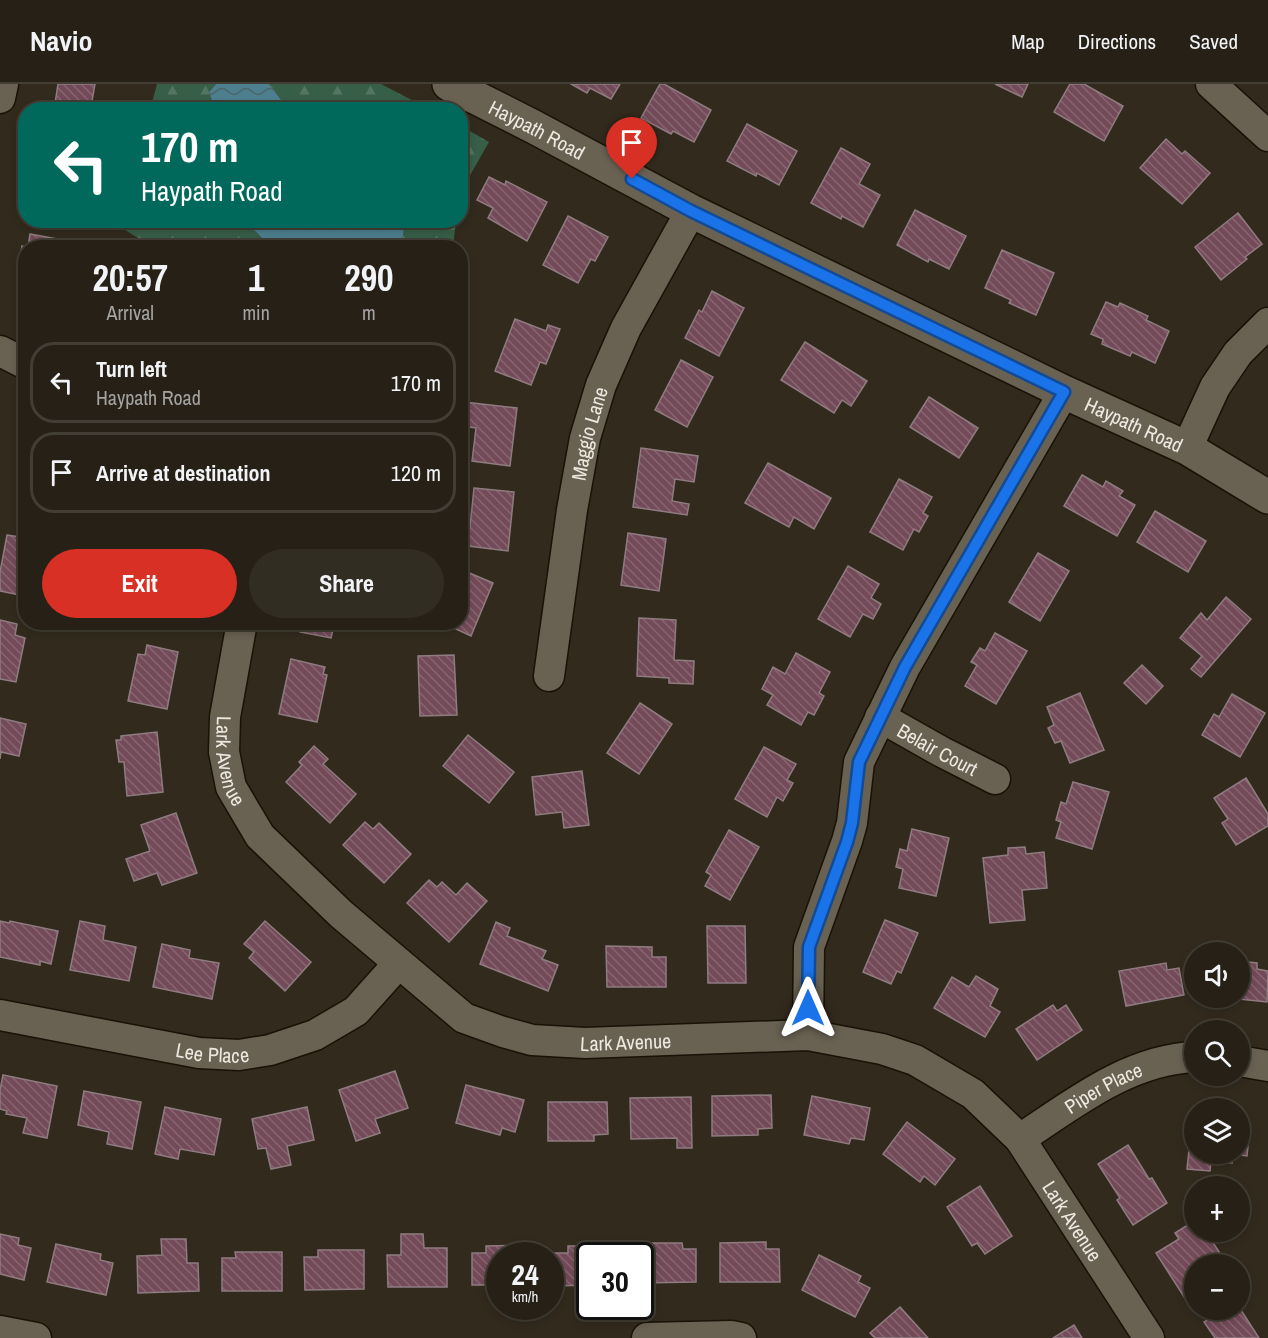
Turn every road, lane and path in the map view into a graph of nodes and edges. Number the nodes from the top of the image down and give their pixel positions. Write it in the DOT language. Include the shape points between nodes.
graph roads {
  1 [pos="3,84"];
  2 [pos="449,84"];
  3 [pos="1211,84"];
  4 [pos="0,98"];
  5 [pos="1268,136"];
  6 [pos="691,211"];
  7 [pos="1268,322"];
  8 [pos="0,351"];
  9 [pos="18,360"];
  10 [pos="1064,392"];
  11 [pos="1187,448"];
  12 [pos="1268,497"];
  13 [pos="241,630"];
  14 [pos="549,676"];
  15 [pos="880,717"];
  16 [pos="995,779"];
  17 [pos="398,964"];
  18 [pos="0,1015"];
  19 [pos="808,1035"];
  20 [pos="1184,1058"];
  21 [pos="1250,1063"];
  22 [pos="1268,1066"];
  23 [pos="1020,1139"];
  24 [pos="0,1331"];
  25 [pos="36,1338"];
  26 [pos="647,1338"];
  27 [pos="741,1338"];
  28 [pos="1149,1338"];
  1 -- 4 [label="street"];
  2 -- 6 [label="street, Haypath Road"];
  3 -- 5 [label="street"];
  6 -- 10 [label="street, Haypath Road"];
  6 -- 14 [label="street, Maggio Lane" via="626,328 601,385 585,438"];
  7 -- 11 [label="street" via="1238,353 1215,387"];
  8 -- 9 [label="street"];
  10 -- 11 [label="street, Haypath Road"];
  10 -- 15 [label="street"];
  11 -- 12 [label="street, Haypath Road"];
  13 -- 17 [label="street, Lark Avenue" via="225,717 224,752 231,787 260,836"];
  15 -- 16 [label="street, Belair Court"];
  15 -- 19 [label="street" via="859,762 847,842 809,947"];
  17 -- 18 [label="street, Lee Place" via="356,1011 315,1035 270,1050 239,1055 199,1053"];
  17 -- 19 [label="street, Lark Avenue" via="464,1018 532,1040 585,1043"];
  19 -- 23 [label="street, Lark Avenue" via="882,1049 915,1060 973,1094"];
  20 -- 23 [label="street, Piper Place" via="1154,1063 1105,1083"];
  21 -- 22 [label="street"];
  23 -- 28 [label="street, Lark Avenue"];
  24 -- 25 [label="street"];
  26 -- 27 [label="street"];
}
